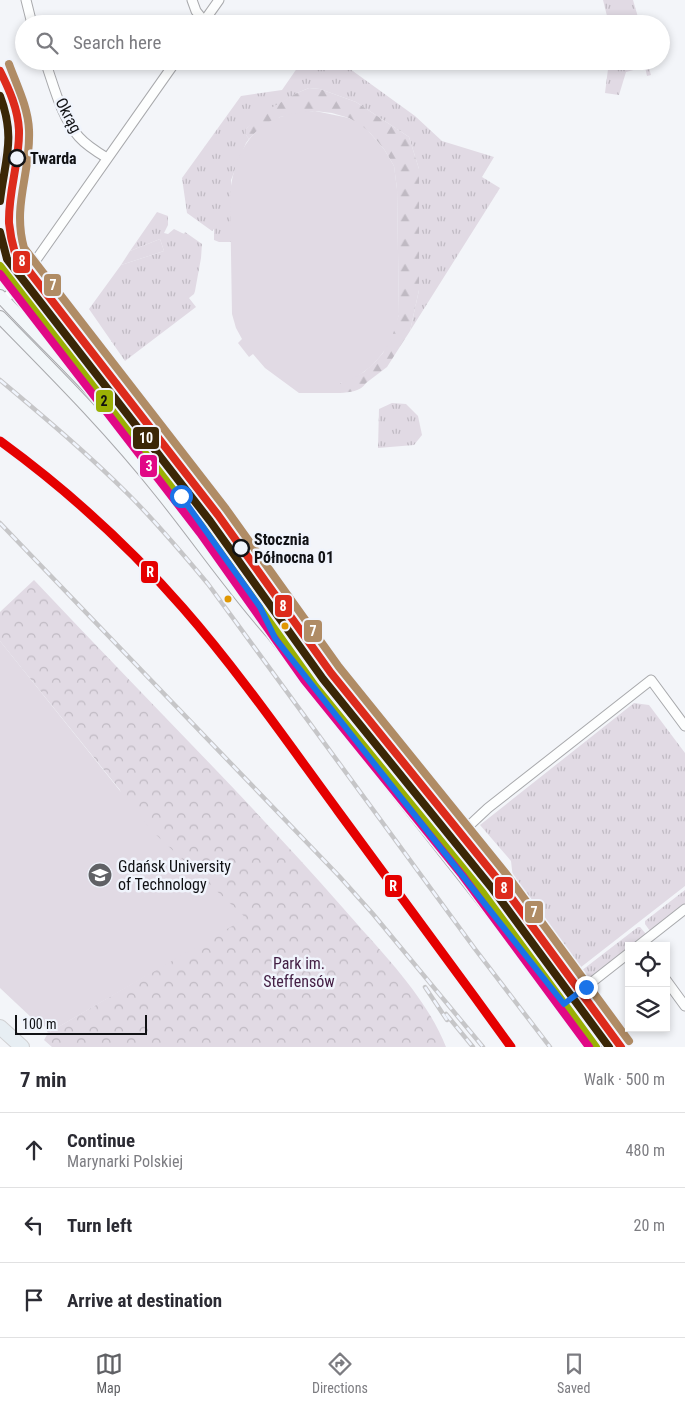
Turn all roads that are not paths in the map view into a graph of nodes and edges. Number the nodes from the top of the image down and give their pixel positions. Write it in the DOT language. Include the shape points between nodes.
graph roads {
  1 [pos="26,0"];
  2 [pos="192,0"];
  3 [pos="219,0"];
  4 [pos="30,15"];
  5 [pos="198,15"];
  6 [pos="209,15"];
  7 [pos="48,70"];
  8 [pos="170,70"];
  9 [pos="107,158"];
  10 [pos="2,298"];
  11 [pos="0,317"];
  12 [pos="181,496"];
  13 [pos="170,504"];
  14 [pos="271,632"];
  15 [pos="685,726"];
  16 [pos="442,851"];
  17 [pos="685,909"];
  18 [pos="644,942"];
  19 [pos="625,956"];
  20 [pos="670,985"];
  21 [pos="564,1004"];
  22 [pos="685,1006"];
  23 [pos="0,1026"];
  24 [pos="18,1046"];
  25 [pos="595,1047"];
  1 -- 4 [label="street"];
  2 -- 5 [label="street"];
  3 -- 6 [label="street"];
  7 -- 9 [label="street, Okrąg" via="74,131"];
  8 -- 9 [label="street"];
  9 -- 10 [label="street" via="21,281"];
  10 -- 12 [label="main road" via="114,414"];
  11 -- 13 [label="main road" via="85,405"];
  12 -- 13 [label="main road"];
  12 -- 14 [label="main road" via="257,602"];
  13 -- 14 [label="main road"];
  14 -- 16 [label="main road"];
  15 -- 16 [label="street" via="650,680 488,808"];
  16 -- 21 [label="main road"];
  17 -- 18 [label="street"];
  19 -- 21 [label="street"];
  20 -- 22 [label="street"];
  21 -- 25 [label="main road"];
  23 -- 24 [label="main road"];
}
